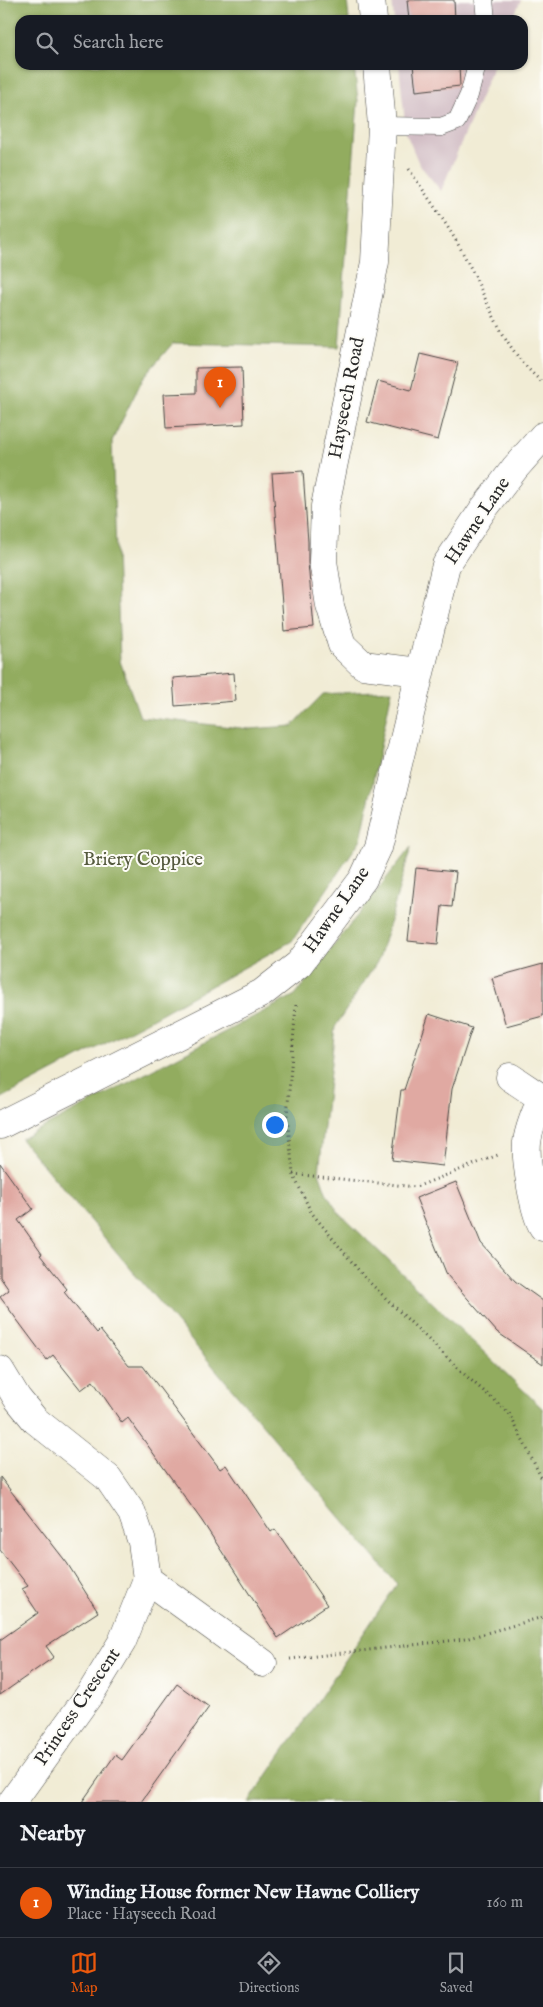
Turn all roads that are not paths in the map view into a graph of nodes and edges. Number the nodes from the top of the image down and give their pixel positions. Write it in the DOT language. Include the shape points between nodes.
graph roads {
  1 [pos="371,0"];
  2 [pos="484,0"];
  3 [pos="372,15"];
  4 [pos="486,15"];
  5 [pos="377,70"];
  6 [pos="475,70"];
  7 [pos="382,126"];
  8 [pos="543,436"];
  9 [pos="419,672"];
  10 [pos="510,1077"];
  11 [pos="542,1099"];
  12 [pos="0,1125"];
  13 [pos="543,1227"];
  14 [pos="0,1370"];
  15 [pos="147,1579"];
  16 [pos="263,1662"];
  17 [pos="12,1802"];
  1 -- 3 [label="street"];
  2 -- 4 [label="lane"];
  5 -- 7 [label="street, Hayseech Road"];
  6 -- 7 [label="lane" via="469,95 457,121 441,127"];
  7 -- 9 [label="street, Hayseech Road" via="375,262 325,506 323,562 330,606 342,645 363,665"];
  8 -- 9 [label="street, Hawne Lane" via="493,496 446,565"];
  9 -- 12 [label="street, Hawne Lane" via="378,847 363,880 299,964 262,993"];
  10 -- 11 [label="street"];
  11 -- 13 [label="street" via="527,1143 531,1190"];
  14 -- 15 [label="street, Princess Crescent" via="35,1420 108,1478 132,1513 142,1542"];
  15 -- 16 [label="street"];
  15 -- 17 [label="street, Princess Crescent" via="122,1642"];
}
